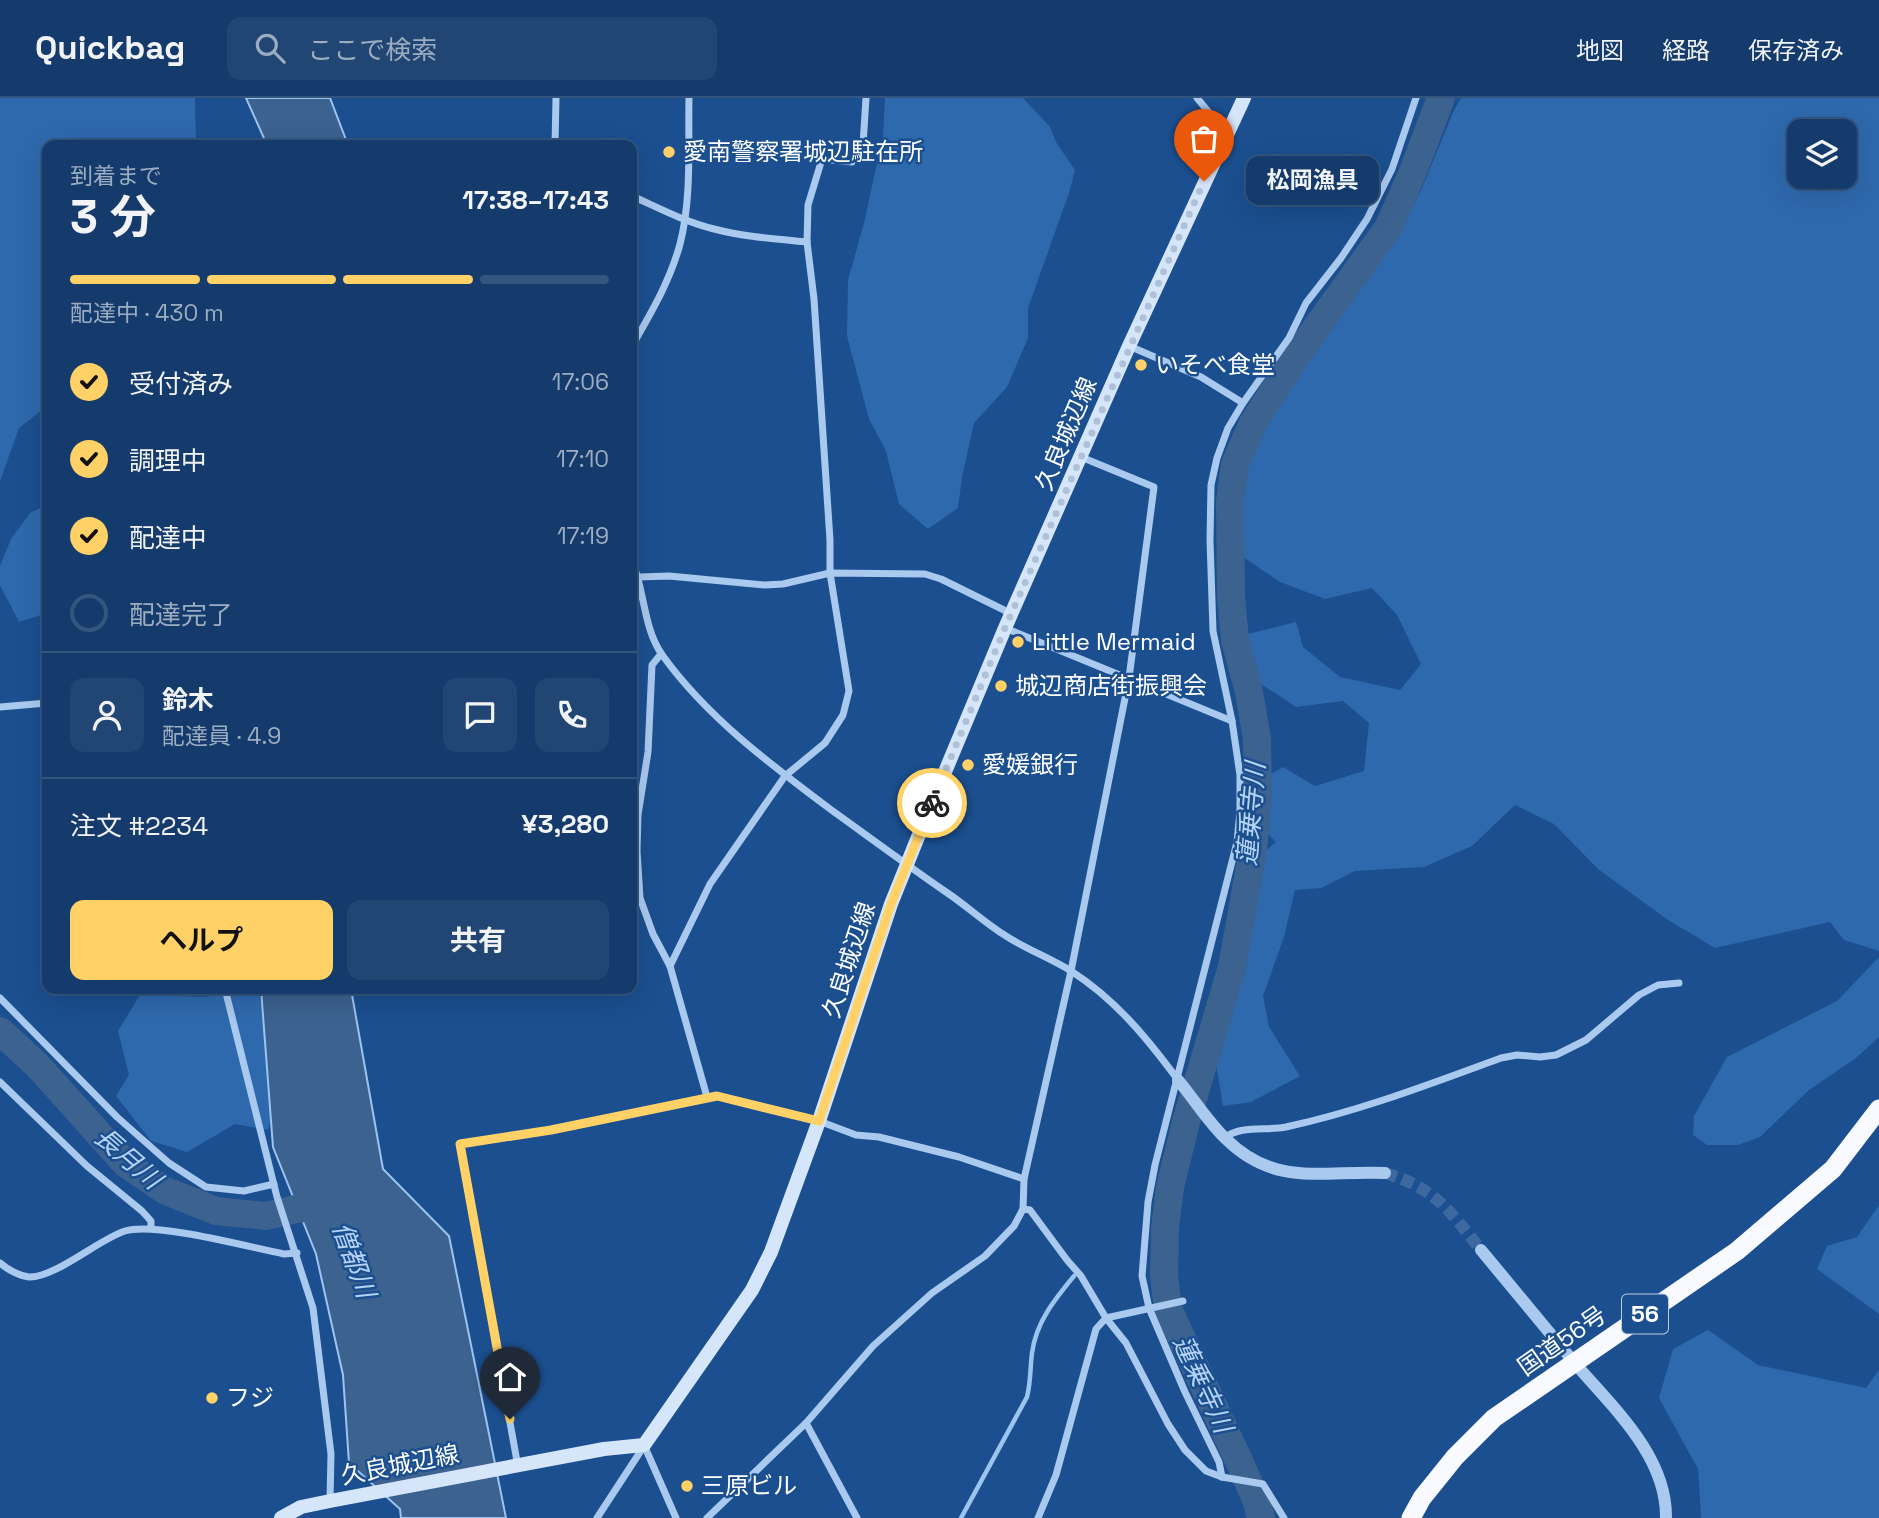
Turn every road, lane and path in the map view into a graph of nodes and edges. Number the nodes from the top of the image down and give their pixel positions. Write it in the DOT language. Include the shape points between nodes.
graph roads {
  1 [pos="556,98"];
  2 [pos="689,98"];
  3 [pos="866,98"];
  4 [pos="1197,98"];
  5 [pos="1244,98"];
  6 [pos="1416,98"];
  7 [pos="1226,133"];
  8 [pos="555,140"];
  9 [pos="637,198"];
  10 [pos="684,219"];
  11 [pos="807,242"];
  12 [pos="637,337"];
  13 [pos="1129,346"];
  14 [pos="1244,403"];
  15 [pos="1081,457"];
  16 [pos="637,572"];
  17 [pos="830,573"];
  18 [pos="639,577"];
  19 [pos="1012,614"];
  20 [pos="1005,628"];
  21 [pos="661,654"];
  22 [pos="1129,678"];
  23 [pos="42,703"];
  24 [pos="0,707"];
  25 [pos="1232,721"];
  26 [pos="785,776"];
  27 [pos="907,865"];
  28 [pos="670,966"];
  29 [pos="1071,971"];
  30 [pos="1679,983"];
  31 [pos="226,994"];
  32 [pos="0,998"];
  33 [pos="1178,1080"];
  34 [pos="0,1082"];
  35 [pos="707,1097"];
  36 [pos="1879,1109"];
  37 [pos="819,1121"];
  38 [pos="1224,1138"];
  39 [pos="1385,1173"];
  40 [pos="1024,1180"];
  41 [pos="274,1184"];
  42 [pos="1023,1209"];
  43 [pos="151,1228"];
  44 [pos="1481,1250"];
  45 [pos="297,1253"];
  46 [pos="0,1263"];
  47 [pos="1183,1301"];
  48 [pos="1149,1308"];
  49 [pos="1106,1318"];
  50 [pos="1574,1362"];
  51 [pos="806,1423"];
  52 [pos="644,1445"];
  53 [pos="513,1467"];
  54 [pos="1222,1477"];
  55 [pos="336,1500"];
  56 [pos="281,1518"];
  57 [pos="597,1518"];
  58 [pos="676,1518"];
  59 [pos="707,1518"];
  60 [pos="857,1518"];
  61 [pos="1038,1518"];
  62 [pos="1284,1518"];
  63 [pos="1411,1518"];
  64 [pos="1666,1518"];
  1 -- 8 [label="street"];
  2 -- 10 [label="street"];
  3 -- 11 [label="street" via="863,145 852,162 822,159 808,205"];
  4 -- 7 [label="street"];
  5 -- 7 [label="main road, 久良城辺線"];
  6 -- 14 [label="street" via="1392,169 1367,219 1306,303 1289,338"];
  7 -- 13 [label="main road, 久良城辺線"];
  9 -- 10 [label="street"];
  10 -- 11 [label="street" via="752,237"];
  10 -- 12 [label="street" via="681,242 663,290"];
  11 -- 17 [label="street"];
  13 -- 14 [label="street" via="1201,377"];
  13 -- 15 [label="main road, 久良城辺線"];
  14 -- 25 [label="street" via="1228,428 1211,485 1213,631"];
  15 -- 19 [label="main road, 久良城辺線"];
  15 -- 22 [label="street" via="1154,486"];
  16 -- 18 [label="street"];
  17 -- 18 [label="street" via="765,585"];
  17 -- 19 [label="street" via="925,574"];
  17 -- 26 [label="street" via="849,691 843,715 825,743"];
  18 -- 21 [label="street"];
  19 -- 20 [label="main road, 久良城辺線"];
  20 -- 22 [label="street"];
  20 -- 27 [label="main road, 久良城辺線"];
  21 -- 26 [label="street" via="709,709"];
  21 -- 28 [label="street" via="652,665 637,863 645,916"];
  22 -- 25 [label="street"];
  22 -- 29 [label="street"];
  23 -- 24 [label="street"];
  25 -- 33 [label="street" via="1240,775 1237,842"];
  26 -- 27 [label="street"];
  26 -- 28 [label="street" via="710,884"];
  27 -- 29 [label="street" via="1006,936"];
  27 -- 37 [label="main road, 久良城辺線"];
  28 -- 35 [label="street"];
  29 -- 33 [label="street" via="1118,1007"];
  29 -- 40 [label="street"];
  30 -- 38 [label="street" via="1658,985 1639,995 1586,1040 1556,1055 1501,1058 1385,1101 1274,1129 1234,1130"];
  31 -- 41 [label="street"];
  32 -- 41 [label="street" via="169,1163 206,1187 244,1191"];
  33 -- 38 [label="street"];
  33 -- 48 [label="street" via="1148,1202 1142,1276"];
  34 -- 43 [label="street" via="87,1166 142,1211"];
  35 -- 37 [label="street" via="743,1101"];
  35 -- 53 [label="street" via="460,1144"];
  36 -- 50 [label="highway, 国道56号 / 56" via="1833,1169 1737,1251"];
  37 -- 40 [label="street" via="856,1135 958,1157"];
  37 -- 52 [label="main road, 久良城辺線" via="771,1252 752,1290"];
  38 -- 39 [label="street" via="1244,1156 1271,1170"];
  40 -- 42 [label="street"];
  41 -- 45 [label="street"];
  42 -- 49 [label="street" via="1030,1210 1081,1276"];
  42 -- 51 [label="street" via="1014,1226 985,1256 932,1293 873,1346"];
  43 -- 45 [label="street"];
  43 -- 46 [label="street" via="125,1231 52,1270 29,1277"];
  44 -- 50 [label="street"];
  45 -- 55 [label="street" via="313,1308"];
  47 -- 48 [label="street"];
  48 -- 49 [label="street"];
  48 -- 54 [label="street"];
  49 -- 54 [label="street" via="1126,1343 1185,1450 1206,1471"];
  49 -- 61 [label="street" via="1096,1329 1056,1475"];
  50 -- 63 [label="highway, 国道56号 / 56" via="1494,1418 1455,1457"];
  50 -- 64 [label="street" via="1630,1426 1654,1466 1666,1501"];
  51 -- 59 [label="street"];
  51 -- 60 [label="street"];
  52 -- 53 [label="main road, 久良城辺線"];
  52 -- 57 [label="street"];
  52 -- 58 [label="street"];
  53 -- 55 [label="main road, 久良城辺線"];
  54 -- 62 [label="street" via="1263,1484"];
  55 -- 56 [label="main road, 久良城辺線" via="301,1507"];
}
